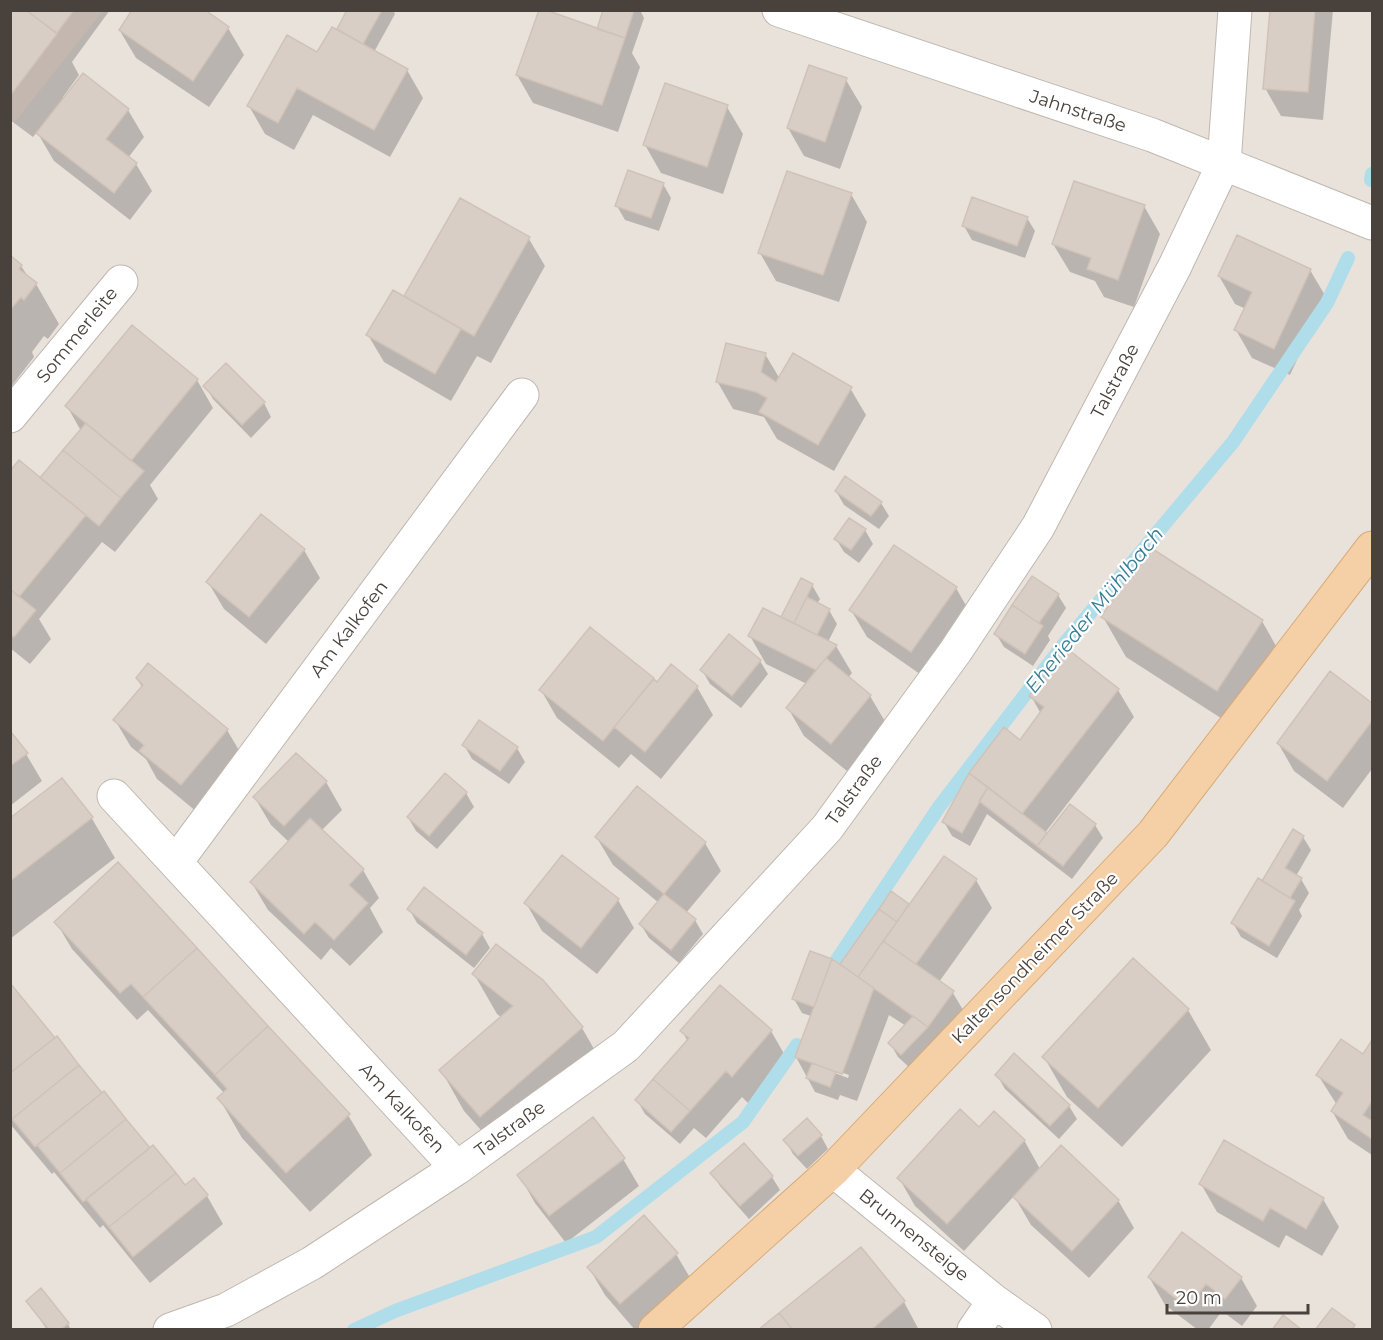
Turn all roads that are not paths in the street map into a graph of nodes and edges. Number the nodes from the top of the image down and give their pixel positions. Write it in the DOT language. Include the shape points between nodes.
graph roads {
  1 [pos="779,10"];
  2 [pos="1235,10"];
  3 [pos="1224,163"];
  4 [pos="1372,223"];
  5 [pos="121,282"];
  6 [pos="522,395"];
  7 [pos="10,416"];
  8 [pos="1372,548"];
  9 [pos="114,796"];
  10 [pos="176,862"];
  11 [pos="457,1168"];
  12 [pos="833,1170"];
  13 [pos="994,1301"];
  14 [pos="171,1329"];
  15 [pos="655,1329"];
  16 [pos="974,1329"];
  17 [pos="1035,1329"];
  1 -- 3 [label="street, Jahnstraße" via="1152,135"];
  2 -- 3 [label="street, Talstraße"];
  3 -- 4 [label="street, Jahnstraße"];
  3 -- 11 [label="street, Talstraße" via="1175,266 1038,528 955,652 827,828 626,1046"];
  5 -- 7 [label="street, Sommerleite"];
  6 -- 10 [label="street, Am Kalkofen"];
  8 -- 12 [label="main road, Kaltensondheimer Straße" via="1153,834"];
  9 -- 10 [label="street, Am Kalkofen"];
  10 -- 11 [label="street, Am Kalkofen"];
  11 -- 14 [label="street, Talstraße" via="312,1263 226,1310"];
  12 -- 13 [label="street, Brunnensteige"];
  12 -- 15 [label="main road, Kaltensondheimer Straße"];
  13 -- 16 [label="street"];
  13 -- 17 [label="street, Brunnensteige"];
}
